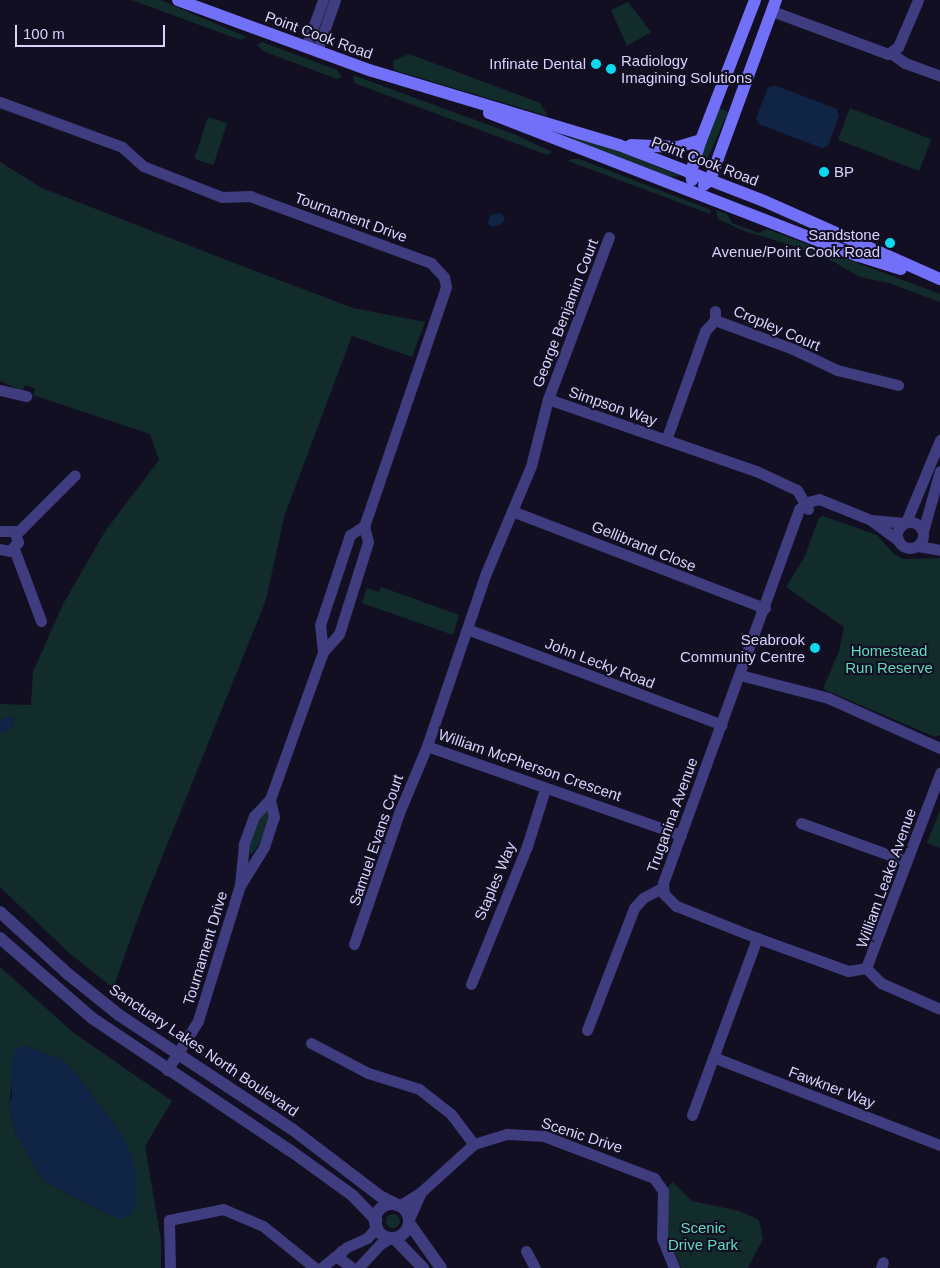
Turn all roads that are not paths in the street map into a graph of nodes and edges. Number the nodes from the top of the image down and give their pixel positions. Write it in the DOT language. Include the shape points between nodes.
graph roads {
  1 [pos="178,0"];
  2 [pos="323,0"];
  3 [pos="335,0"];
  4 [pos="754,0"];
  5 [pos="918,0"];
  6 [pos="774,6"];
  7 [pos="311,49"];
  8 [pos="894,50"];
  9 [pos="940,76"];
  10 [pos="450,97"];
  11 [pos="0,102"];
  12 [pos="558,124"];
  13 [pos="700,140"];
  14 [pos="565,145"];
  15 [pos="619,145"];
  16 [pos="691,172"];
  17 [pos="710,180"];
  18 [pos="694,192"];
  19 [pos="609,237"];
  20 [pos="940,280"];
  21 [pos="898,385"];
  22 [pos="0,390"];
  23 [pos="26,396"];
  24 [pos="548,399"];
  25 [pos="666,440"];
  26 [pos="940,440"];
  27 [pos="940,471"];
  28 [pos="76,476"];
  29 [pos="806,506"];
  30 [pos="512,512"];
  31 [pos="871,520"];
  32 [pos="905,523"];
  33 [pos="364,526"];
  34 [pos="0,531"];
  35 [pos="924,533"];
  36 [pos="16,534"];
  37 [pos="898,540"];
  38 [pos="940,543"];
  39 [pos="918,546"];
  40 [pos="0,549"];
  41 [pos="14,549"];
  42 [pos="940,550"];
  43 [pos="765,608"];
  44 [pos="41,621"];
  45 [pos="467,629"];
  46 [pos="322,652"];
  47 [pos="740,675"];
  48 [pos="722,726"];
  49 [pos="427,746"];
  50 [pos="940,748"];
  51 [pos="940,773"];
  52 [pos="545,789"];
  53 [pos="270,799"];
  54 [pos="935,804"];
  55 [pos="801,823"];
  56 [pos="681,835"];
  57 [pos="242,855"];
  58 [pos="258,859"];
  59 [pos="906,861"];
  60 [pos="240,886"];
  61 [pos="662,888"];
  62 [pos="0,912"];
  63 [pos="0,938"];
  64 [pos="757,938"];
  65 [pos="354,944"];
  66 [pos="866,968"];
  67 [pos="471,984"];
  68 [pos="940,1009"];
  69 [pos="587,1030"];
  70 [pos="311,1043"];
  71 [pos="177,1055"];
  72 [pos="713,1057"];
  73 [pos="167,1070"];
  74 [pos="692,1115"];
  75 [pos="474,1144"];
  76 [pos="940,1145"];
  77 [pos="421,1192"];
  78 [pos="398,1205"];
  79 [pos="409,1221"];
  80 [pos="376,1224"];
  81 [pos="392,1238"];
  82 [pos="341,1251"];
  83 [pos="526,1251"];
  84 [pos="170,1268"];
  85 [pos="315,1268"];
  86 [pos="321,1268"];
  87 [pos="356,1268"];
  88 [pos="423,1268"];
  89 [pos="441,1268"];
  90 [pos="535,1268"];
  91 [pos="674,1268"];
  1 -- 7 [label="main road, Point Cook Road"];
  2 -- 7 [label="street"];
  3 -- 7 [label="street"];
  4 -- 13 [label="main road"];
  5 -- 8 [label="street"];
  6 -- 8 [label="street" via="876,51"];
  6 -- 17 [label="main road"];
  7 -- 10 [label="main road, Point Cook Road"];
  8 -- 9 [label="street" via="911,65"];
  10 -- 12 [label="main road, Point Cook Road"];
  10 -- 14 [label="main road, Point Cook Road"];
  11 -- 33 [label="street, Tournament Drive" via="122,147 143,166 213,194 222,197 250,196 431,262 439,269 444,277 445,296"];
  12 -- 14 [label="main road"];
  12 -- 15 [label="main road, Point Cook Road"];
  13 -- 15 [label="main road" via="678,147"];
  13 -- 16 [label="main road"];
  14 -- 18 [label="main road, Point Cook Road"];
  15 -- 16 [label="main road, Point Cook Road"];
  16 -- 17 [label="main road, Point Cook Road"];
  16 -- 18 [label="main road"];
  17 -- 18 [label="main road"];
  17 -- 20 [label="main road, Point Cook Road"];
  18 -- 20 [label="main road, Point Cook Road" via="856,255"];
  19 -- 24 [label="street, George Benjamin Court"];
  21 -- 25 [label="street, Cropley Court" via="849,374 829,361 715,316 705,331"];
  22 -- 23 [label="street"];
  24 -- 25 [label="street, Simpson Way"];
  24 -- 30 [label="street, Simpson Way" via="531,466"];
  25 -- 29 [label="street, Simpson Way" via="716,455 790,486 801,494"];
  26 -- 32 [label="street"];
  27 -- 35 [label="street"];
  28 -- 36 [label="street"];
  29 -- 31 [label="street" via="832,504"];
  29 -- 43 [label="street, Truganina Avenue" via="794,529"];
  30 -- 43 [label="street, Gellibrand Close"];
  30 -- 45 [label="street, Simpson Way"];
  31 -- 32 [label="street"];
  31 -- 37 [label="street"];
  32 -- 35 [label="street" via="917,523"];
  32 -- 37 [label="street" via="898,529"];
  33 -- 46 [label="street, Tournament Drive" via="368,542 342,625 339,634"];
  33 -- 46 [label="street, Tournament Drive" via="350,535 320,624"];
  34 -- 36 [label="street" via="7,529"];
  35 -- 38 [label="street"];
  35 -- 39 [label="street"];
  36 -- 41 [label="street" via="18,542"];
  37 -- 39 [label="street" via="907,548"];
  39 -- 42 [label="street"];
  40 -- 41 [label="street"];
  41 -- 44 [label="street"];
  43 -- 47 [label="street, Truganina Avenue"];
  45 -- 48 [label="street, John Lecky Road"];
  45 -- 49 [label="street, William McPherson Crescent"];
  46 -- 53 [label="street, Tournament Drive"];
  47 -- 48 [label="street, Truganina Avenue"];
  47 -- 50 [label="street" via="828,698"];
  48 -- 56 [label="street, Truganina Avenue"];
  49 -- 52 [label="street, William McPherson Crescent"];
  49 -- 65 [label="street, Samuel Evans Court" via="399,813"];
  51 -- 54 [label="street, William Leake Avenue"];
  52 -- 56 [label="street, William McPherson Crescent"];
  52 -- 67 [label="street, Staples Way" via="527,846"];
  53 -- 57 [label="street, Tournament Drive" via="254,816"];
  53 -- 58 [label="street, Tournament Drive" via="274,817"];
  54 -- 59 [label="street, William Leake Avenue"];
  55 -- 59 [label="street"];
  56 -- 61 [label="street, Truganina Avenue"];
  57 -- 58 [label="street"];
  57 -- 60 [label="street, Tournament Drive"];
  58 -- 60 [label="street, Tournament Drive"];
  59 -- 66 [label="street, William Leake Avenue"];
  60 -- 71 [label="street, Tournament Drive" via="198,1021"];
  61 -- 64 [label="street, Truganina Avenue" via="666,899 676,906"];
  61 -- 69 [label="street" via="643,898 634,908"];
  62 -- 71 [label="street, Sanctuary Lakes North Boulevard" via="91,994"];
  63 -- 73 [label="street" via="86,1013"];
  64 -- 66 [label="street, William Leake Avenue" via="848,971"];
  64 -- 72 [label="street"];
  66 -- 68 [label="street" via="881,983"];
  70 -- 75 [label="street" via="368,1073 419,1089 451,1114"];
  71 -- 73 [label="street, Tournament Drive"];
  71 -- 78 [label="street, Sanctuary Lakes North Boulevard" via="298,1134 380,1196"];
  72 -- 74 [label="street"];
  72 -- 76 [label="street, Fawkner Way"];
  73 -- 80 [label="street" via="291,1150 352,1195"];
  75 -- 77 [label="street, Scenic Drive"];
  75 -- 91 [label="street, Scenic Drive" via="507,1134 534,1134 650,1175 663,1191 662,1238"];
  77 -- 78 [label="street, Scenic Drive"];
  77 -- 79 [label="street, Scenic Drive"];
  78 -- 79 [label="street"];
  78 -- 80 [label="street" via="383,1207"];
  79 -- 81 [label="street" via="402,1235"];
  79 -- 89 [label="street"];
  80 -- 81 [label="street" via="382,1235"];
  80 -- 82 [label="street" via="367,1238"];
  81 -- 87 [label="street"];
  81 -- 88 [label="street"];
  82 -- 86 [label="street"];
  82 -- 87 [label="street" via="340,1259"];
  83 -- 90 [label="street"];
  84 -- 85 [label="street" via="169,1220 223,1209 262,1226"];
}
